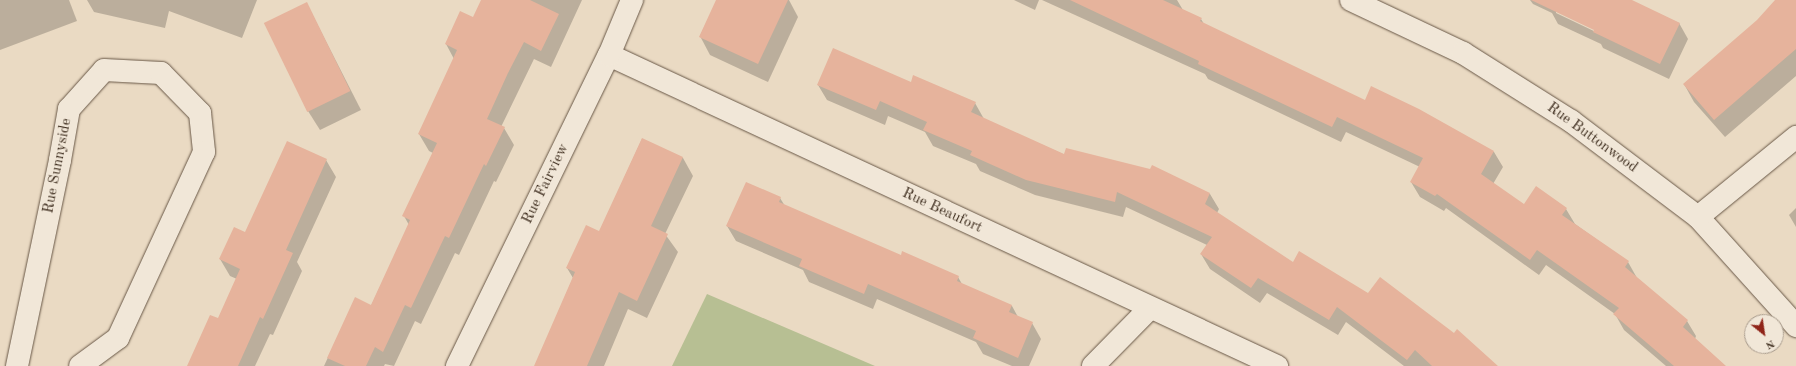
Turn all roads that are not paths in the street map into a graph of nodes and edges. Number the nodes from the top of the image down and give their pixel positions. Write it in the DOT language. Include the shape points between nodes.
graph roads {
  1 [pos="632,0"];
  2 [pos="1351,0"];
  3 [pos="609,55"];
  4 [pos="1796,137"];
  5 [pos="1698,217"];
  6 [pos="1150,308"];
  7 [pos="1796,326"];
  8 [pos="17,366"];
  9 [pos="80,366"];
  10 [pos="457,366"];
  11 [pos="1093,366"];
  12 [pos="1277,366"];
  1 -- 3 [label="street, Rue Fairview"];
  2 -- 5 [label="street, Rue Buttonwood" via="1463,53 1572,121"];
  3 -- 6 [label="street, Rue Beaufort"];
  3 -- 10 [label="street, Rue Fairview"];
  4 -- 5 [label="street"];
  5 -- 7 [label="street, Rue Buttonwood"];
  6 -- 11 [label="street"];
  6 -- 12 [label="street, Rue Beaufort"];
  8 -- 9 [label="street, Rue Sunnyside" via="69,108 104,70 161,73 200,114 204,152 118,338"];
}
